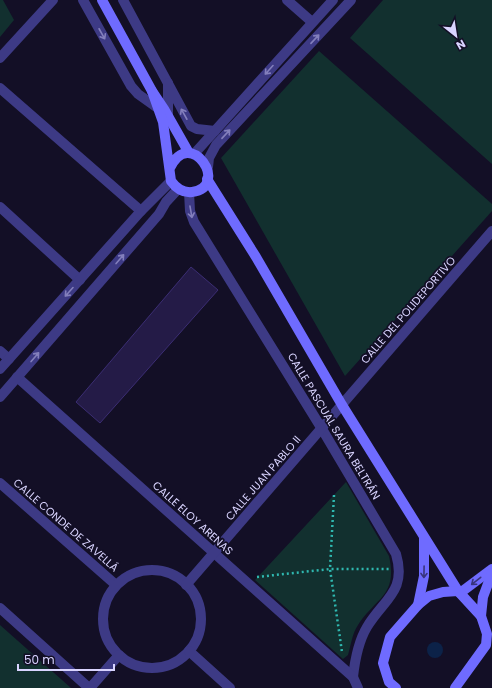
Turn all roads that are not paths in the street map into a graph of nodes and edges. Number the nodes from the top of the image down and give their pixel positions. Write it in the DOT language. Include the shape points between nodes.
graph roads {
  1 [pos="53,0"];
  2 [pos="83,0"];
  3 [pos="102,0"];
  4 [pos="123,0"];
  5 [pos="286,0"];
  6 [pos="333,0"];
  7 [pos="351,0"];
  8 [pos="312,22"];
  9 [pos="0,58"];
  10 [pos="168,83"];
  11 [pos="0,88"];
  12 [pos="152,91"];
  13 [pos="159,109"];
  14 [pos="168,115"];
  15 [pos="215,130"];
  16 [pos="192,154"];
  17 [pos="208,167"];
  18 [pos="170,168"];
  19 [pos="207,180"];
  20 [pos="175,185"];
  21 [pos="200,189"];
  22 [pos="189,192"];
  23 [pos="218,198"];
  24 [pos="0,207"];
  25 [pos="141,211"];
  26 [pos="492,232"];
  27 [pos="80,280"];
  28 [pos="0,351"];
  29 [pos="9,359"];
  30 [pos="0,369"];
  31 [pos="17,377"];
  32 [pos="0,397"];
  33 [pos="342,405"];
  34 [pos="322,429"];
  35 [pos="0,483"];
  36 [pos="424,538"];
  37 [pos="214,553"];
  38 [pos="492,569"];
  39 [pos="492,573"];
  40 [pos="116,585"];
  41 [pos="186,585"];
  42 [pos="459,592"];
  43 [pos="418,605"];
  44 [pos="0,608"];
  45 [pos="481,616"];
  46 [pos="489,647"];
  47 [pos="189,651"];
  48 [pos="119,655"];
  49 [pos="353,677"];
  50 [pos="392,686"];
  51 [pos="90,688"];
  52 [pos="230,688"];
  53 [pos="358,688"];
  54 [pos="455,688"];
  1 -- 9 [label="street"];
  2 -- 13 [label="street, one-way" via="131,86"];
  3 -- 12 [label="main road"];
  4 -- 10 [label="street"];
  5 -- 8 [label="street"];
  6 -- 8 [label="street"];
  17 -- 7 [label="street, one-way" via="209,158 216,145"];
  8 -- 15 [label="street, one-way"];
  10 -- 14 [label="street"];
  15 -- 10 [label="street, one-way" via="191,126"];
  11 -- 25 [label="street"];
  12 -- 13 [label="main road"];
  12 -- 14 [label="main road"];
  13 -- 18 [label="main road"];
  14 -- 16 [label="main road"];
  15 -- 16 [label="street"];
  16 -- 17 [label="main road" via="201,157"];
  16 -- 18 [label="main road" via="178,157"];
  17 -- 19 [label="main road"];
  18 -- 20 [label="main road"];
  19 -- 21 [label="main road"];
  19 -- 23 [label="main road"];
  20 -- 22 [label="main road"];
  20 -- 25 [label="street"];
  31 -- 20 [label="street, one-way" via="159,214"];
  21 -- 22 [label="main road"];
  21 -- 23 [label="main road"];
  22 -- 34 [label="street, CALLE PASCUAL SAURA BELTRÁN, one-way" via="192,217 198,230"];
  23 -- 33 [label="main road" via="256,257"];
  24 -- 27 [label="street"];
  25 -- 27 [label="street"];
  26 -- 33 [label="street, CALLE DEL POLIDEPORTIVO"];
  27 -- 29 [label="street, one-way"];
  28 -- 29 [label="street"];
  29 -- 30 [label="street"];
  31 -- 32 [label="street"];
  31 -- 37 [label="street, CALLE ELOY ARENAS"];
  33 -- 34 [label="street, CALLE JUAN PABLO II"];
  33 -- 36 [label="main road"];
  34 -- 37 [label="street, CALLE JUAN PABLO II"];
  34 -- 49 [label="street, CALLE PASCUAL SAURA BELTRÁN" via="390,543 400,565 397,586 367,626 360,641"];
  35 -- 40 [label="street, CALLE CONDE DE ZAVELLÁ"];
  36 -- 42 [label="main road"];
  36 -- 43 [label="main road, one-way" via="424,576"];
  37 -- 41 [label="street, CALLE JUAN PABLO II"];
  37 -- 49 [label="street, CALLE ELOY ARENAS"];
  38 -- 42 [label="main road, one-way"];
  39 -- 45 [label="main road" via="483,597"];
  40 -- 41 [label="street" via="128,576 156,570 170,574"];
  40 -- 48 [label="street" via="103,611 103,626 107,639"];
  41 -- 47 [label="street" via="193,592 199,606 201,622 197,637"];
  42 -- 43 [label="main road" via="443,592 429,596"];
  42 -- 45 [label="main road"];
  43 -- 50 [label="main road" via="390,637 383,663"];
  44 -- 51 [label="street"];
  45 -- 46 [label="main road"];
  46 -- 54 [label="main road"];
  47 -- 48 [label="street" via="179,660 166,666 152,668 126,661"];
  47 -- 52 [label="street"];
  48 -- 51 [label="street"];
  49 -- 53 [label="street"];
}
